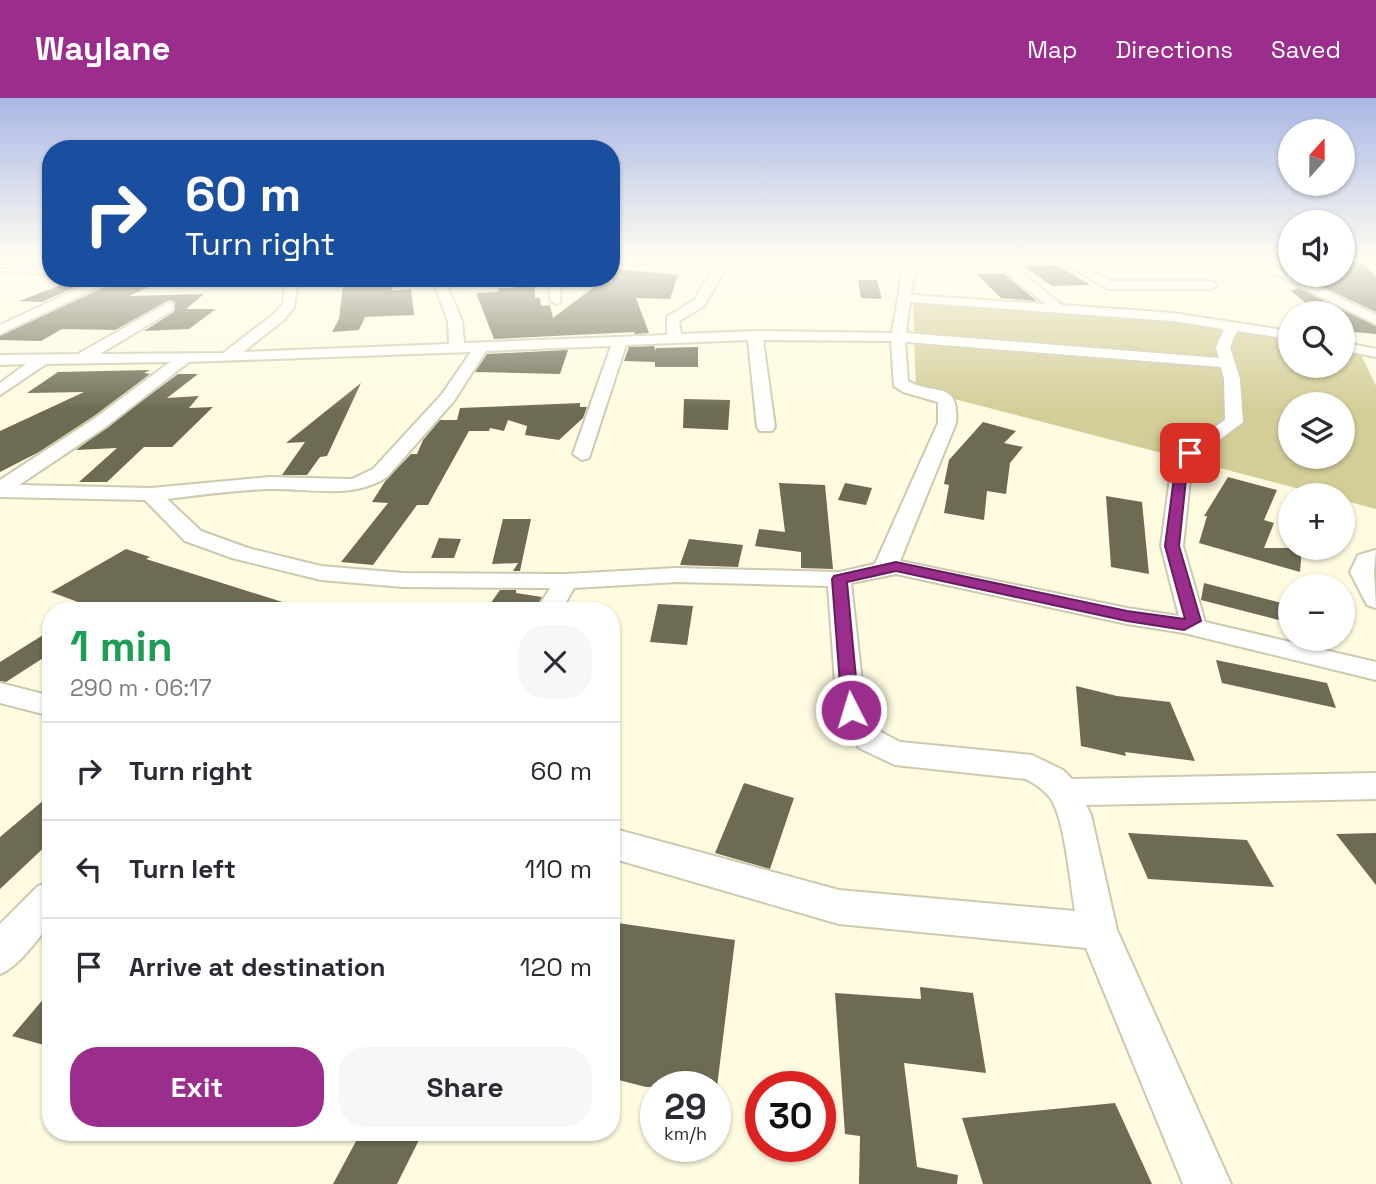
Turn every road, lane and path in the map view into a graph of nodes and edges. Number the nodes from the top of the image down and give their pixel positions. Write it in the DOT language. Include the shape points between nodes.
graph roads {
  1 [pos="43,310"];
  2 [pos="164,310"];
  3 [pos="285,310"];
  4 [pos="451,310"];
  5 [pos="688,310"];
  6 [pos="902,310"];
  7 [pos="1083,310"];
  8 [pos="1355,310"];
  9 [pos="1376,320"];
  10 [pos="1233,325"];
  11 [pos="0,330"];
  12 [pos="1278,333"];
  13 [pos="755,335"];
  14 [pos="898,337"];
  15 [pos="674,338"];
  16 [pos="621,339"];
  17 [pos="481,347"];
  18 [pos="457,348"];
  19 [pos="1355,349"];
  20 [pos="1376,353"];
  21 [pos="227,357"];
  22 [pos="185,358"];
  23 [pos="0,360"];
  24 [pos="41,360"];
  25 [pos="80,360"];
  26 [pos="1226,363"];
  27 [pos="0,390"];
  28 [pos="766,427"];
  29 [pos="582,454"];
  30 [pos="0,490"];
  31 [pos="151,494"];
  32 [pos="1376,557"];
  33 [pos="885,569"];
  34 [pos="839,579"];
  35 [pos="566,581"];
  36 [pos="1376,600"];
  37 [pos="553,602"];
  38 [pos="1184,625"];
  39 [pos="1376,671"];
  40 [pos="0,693"];
  41 [pos="42,704"];
  42 [pos="1376,786"];
  43 [pos="1064,792"];
  44 [pos="620,846"];
  45 [pos="42,907"];
  46 [pos="1098,931"];
  47 [pos="0,955"];
  48 [pos="1207,1184"];
  1 -- 11 [label="street"];
  2 -- 25 [label="street"];
  3 -- 21 [label="street"];
  4 -- 18 [label="street"];
  5 -- 15 [label="street" via="672,320"];
  6 -- 14 [label="street"];
  7 -- 10 [label="street"];
  8 -- 9 [label="street"];
  10 -- 12 [label="street"];
  10 -- 26 [label="street" via="1223,347"];
  13 -- 14 [label="street"];
  13 -- 15 [label="street"];
  13 -- 28 [label="street"];
  14 -- 26 [label="street"];
  14 -- 33 [label="street" via="900,383 942,396 951,406"];
  15 -- 16 [label="street"];
  16 -- 17 [label="street"];
  16 -- 29 [label="street"];
  17 -- 18 [label="street"];
  17 -- 31 [label="street" via="448,397 380,473 366,482 269,483"];
  18 -- 21 [label="street"];
  19 -- 20 [label="street"];
  21 -- 22 [label="street"];
  22 -- 25 [label="street"];
  22 -- 30 [label="street"];
  23 -- 24 [label="street"];
  24 -- 25 [label="street"];
  24 -- 27 [label="street"];
  26 -- 38 [label="street" via="1232,379 1234,422 1190,453 1181,470 1172,546 1193,621"];
  30 -- 31 [label="street"];
  31 -- 35 [label="street" via="193,536 321,573 403,580"];
  32 -- 36 [label="street" via="1366,560 1362,572"];
  33 -- 34 [label="street"];
  33 -- 38 [label="street" via="896,567"];
  34 -- 35 [label="street" via="677,575"];
  34 -- 43 [label="street" via="851,710 870,740 895,752 1032,767"];
  35 -- 37 [label="street"];
  38 -- 39 [label="street"];
  40 -- 41 [label="street"];
  42 -- 43 [label="street"];
  43 -- 46 [label="street" via="1074,815"];
  44 -- 46 [label="street" via="839,907"];
  45 -- 47 [label="street"];
  46 -- 48 [label="street"];
}
